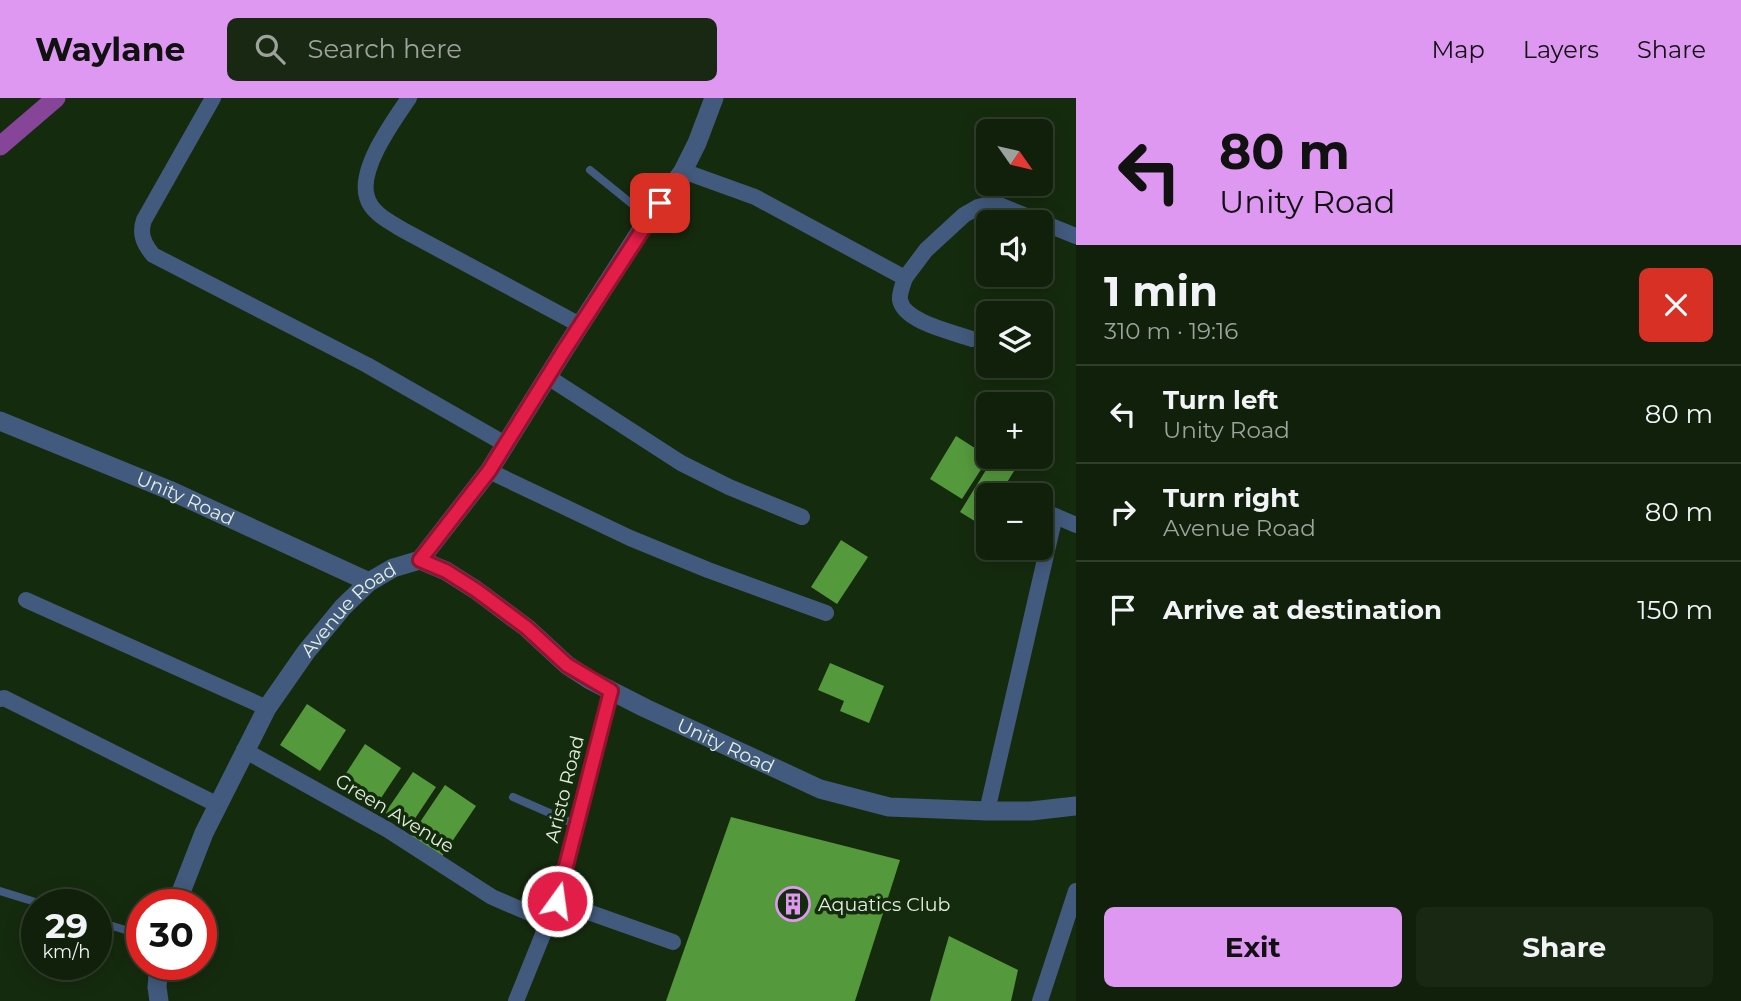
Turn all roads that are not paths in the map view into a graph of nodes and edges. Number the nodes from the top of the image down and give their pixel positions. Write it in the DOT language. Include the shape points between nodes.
graph roads {
  1 [pos="213,98"];
  2 [pos="409,98"];
  3 [pos="714,98"];
  4 [pos="590,170"];
  5 [pos="683,171"];
  6 [pos="649,218"];
  7 [pos="1076,236"];
  8 [pos="905,278"];
  9 [pos="580,325"];
  10 [pos="972,339"];
  11 [pos="548,377"];
  12 [pos="0,421"];
  13 [pos="506,445"];
  14 [pos="489,471"];
  15 [pos="1053,515"];
  16 [pos="802,517"];
  17 [pos="1076,525"];
  18 [pos="420,560"];
  19 [pos="1038,560"];
  20 [pos="369,582"];
  21 [pos="26,600"];
  22 [pos="826,613"];
  23 [pos="611,691"];
  24 [pos="0,699"];
  25 [pos="267,708"];
  26 [pos="244,750"];
  27 [pos="513,797"];
  28 [pos="218,805"];
  29 [pos="1076,806"];
  30 [pos="987,811"];
  31 [pos="577,825"];
  32 [pos="183,889"];
  33 [pos="0,891"];
  34 [pos="1076,891"];
  35 [pos="21,898"];
  36 [pos="557,901"];
  37 [pos="548,920"];
  38 [pos="673,942"];
  39 [pos="158,980"];
  40 [pos="159,1001"];
  41 [pos="516,1001"];
  42 [pos="1040,1001"];
  1 -- 13 [label="street" via="144,220 144,245 153,255 355,359"];
  2 -- 9 [label="street" via="378,144 367,178 366,197 377,213"];
  3 -- 5 [label="street, Avenue Road"];
  4 -- 6 [label="lane"];
  5 -- 6 [label="street, Avenue Road"];
  5 -- 8 [label="street" via="755,197"];
  6 -- 9 [label="street, Avenue Road"];
  7 -- 8 [label="street" via="995,203 978,206 926,250"];
  8 -- 10 [label="street" via="900,299 907,313"];
  9 -- 11 [label="street, Avenue Road"];
  11 -- 13 [label="street, Avenue Road"];
  11 -- 16 [label="street" via="681,463"];
  12 -- 20 [label="street, Unity Road" via="169,490"];
  13 -- 14 [label="street, Avenue Road"];
  14 -- 18 [label="street, Avenue Road"];
  14 -- 22 [label="street" via="630,538"];
  15 -- 17 [label="street"];
  18 -- 20 [label="street, Avenue Road"];
  18 -- 23 [label="street, Unity Road" via="476,590 567,665"];
  19 -- 30 [label="street"];
  20 -- 25 [label="street, Avenue Road" via="306,652"];
  21 -- 25 [label="street"];
  23 -- 30 [label="street, Unity Road" via="820,789 890,807"];
  23 -- 31 [label="street, Aristo Road"];
  24 -- 28 [label="street"];
  25 -- 26 [label="street, Avenue Road"];
  26 -- 28 [label="street, Avenue Road"];
  26 -- 37 [label="street, Green Avenue" via="388,830 492,897"];
  27 -- 31 [label="lane"];
  28 -- 32 [label="street, Avenue Road"];
  29 -- 30 [label="street, Unity Road"];
  31 -- 36 [label="street, Aristo Road"];
  33 -- 35 [label="lane"];
  34 -- 42 [label="street"];
  36 -- 37 [label="street, Aristo Road"];
  36 -- 38 [label="street"];
  37 -- 41 [label="street, Aristo Road"];
  39 -- 40 [label="street"];
}
